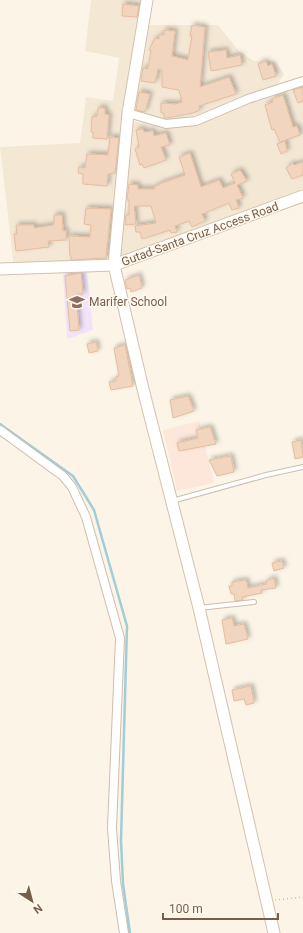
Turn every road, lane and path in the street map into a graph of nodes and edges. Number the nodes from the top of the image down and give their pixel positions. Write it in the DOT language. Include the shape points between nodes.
graph roads {
  1 [pos="147,0"];
  2 [pos="303,81"];
  3 [pos="128,113"];
  4 [pos="303,196"];
  5 [pos="114,265"];
  6 [pos="0,269"];
  7 [pos="0,430"];
  8 [pos="303,466"];
  9 [pos="172,501"];
  10 [pos="254,602"];
  11 [pos="200,608"];
  12 [pos="303,897"];
  13 [pos="265,902"];
  14 [pos="124,933"];
  15 [pos="274,933"];
  1 -- 3 [label="street"];
  2 -- 3 [label="street" via="248,99 196,121 166,124"];
  3 -- 5 [label="street"];
  4 -- 5 [label="street, Gutad-Santa Cruz Access Road"];
  5 -- 6 [label="street, Gutad-Santa Cruz Access Road"];
  5 -- 9 [label="street"];
  7 -- 14 [label="street" via="63,476 72,487 86,517 120,638 112,828 116,881"];
  8 -- 9 [label="lane"];
  9 -- 11 [label="street"];
  10 -- 11 [label="lane"];
  11 -- 13 [label="street"];
  12 -- 13 [label="path"];
  13 -- 15 [label="street"];
}
